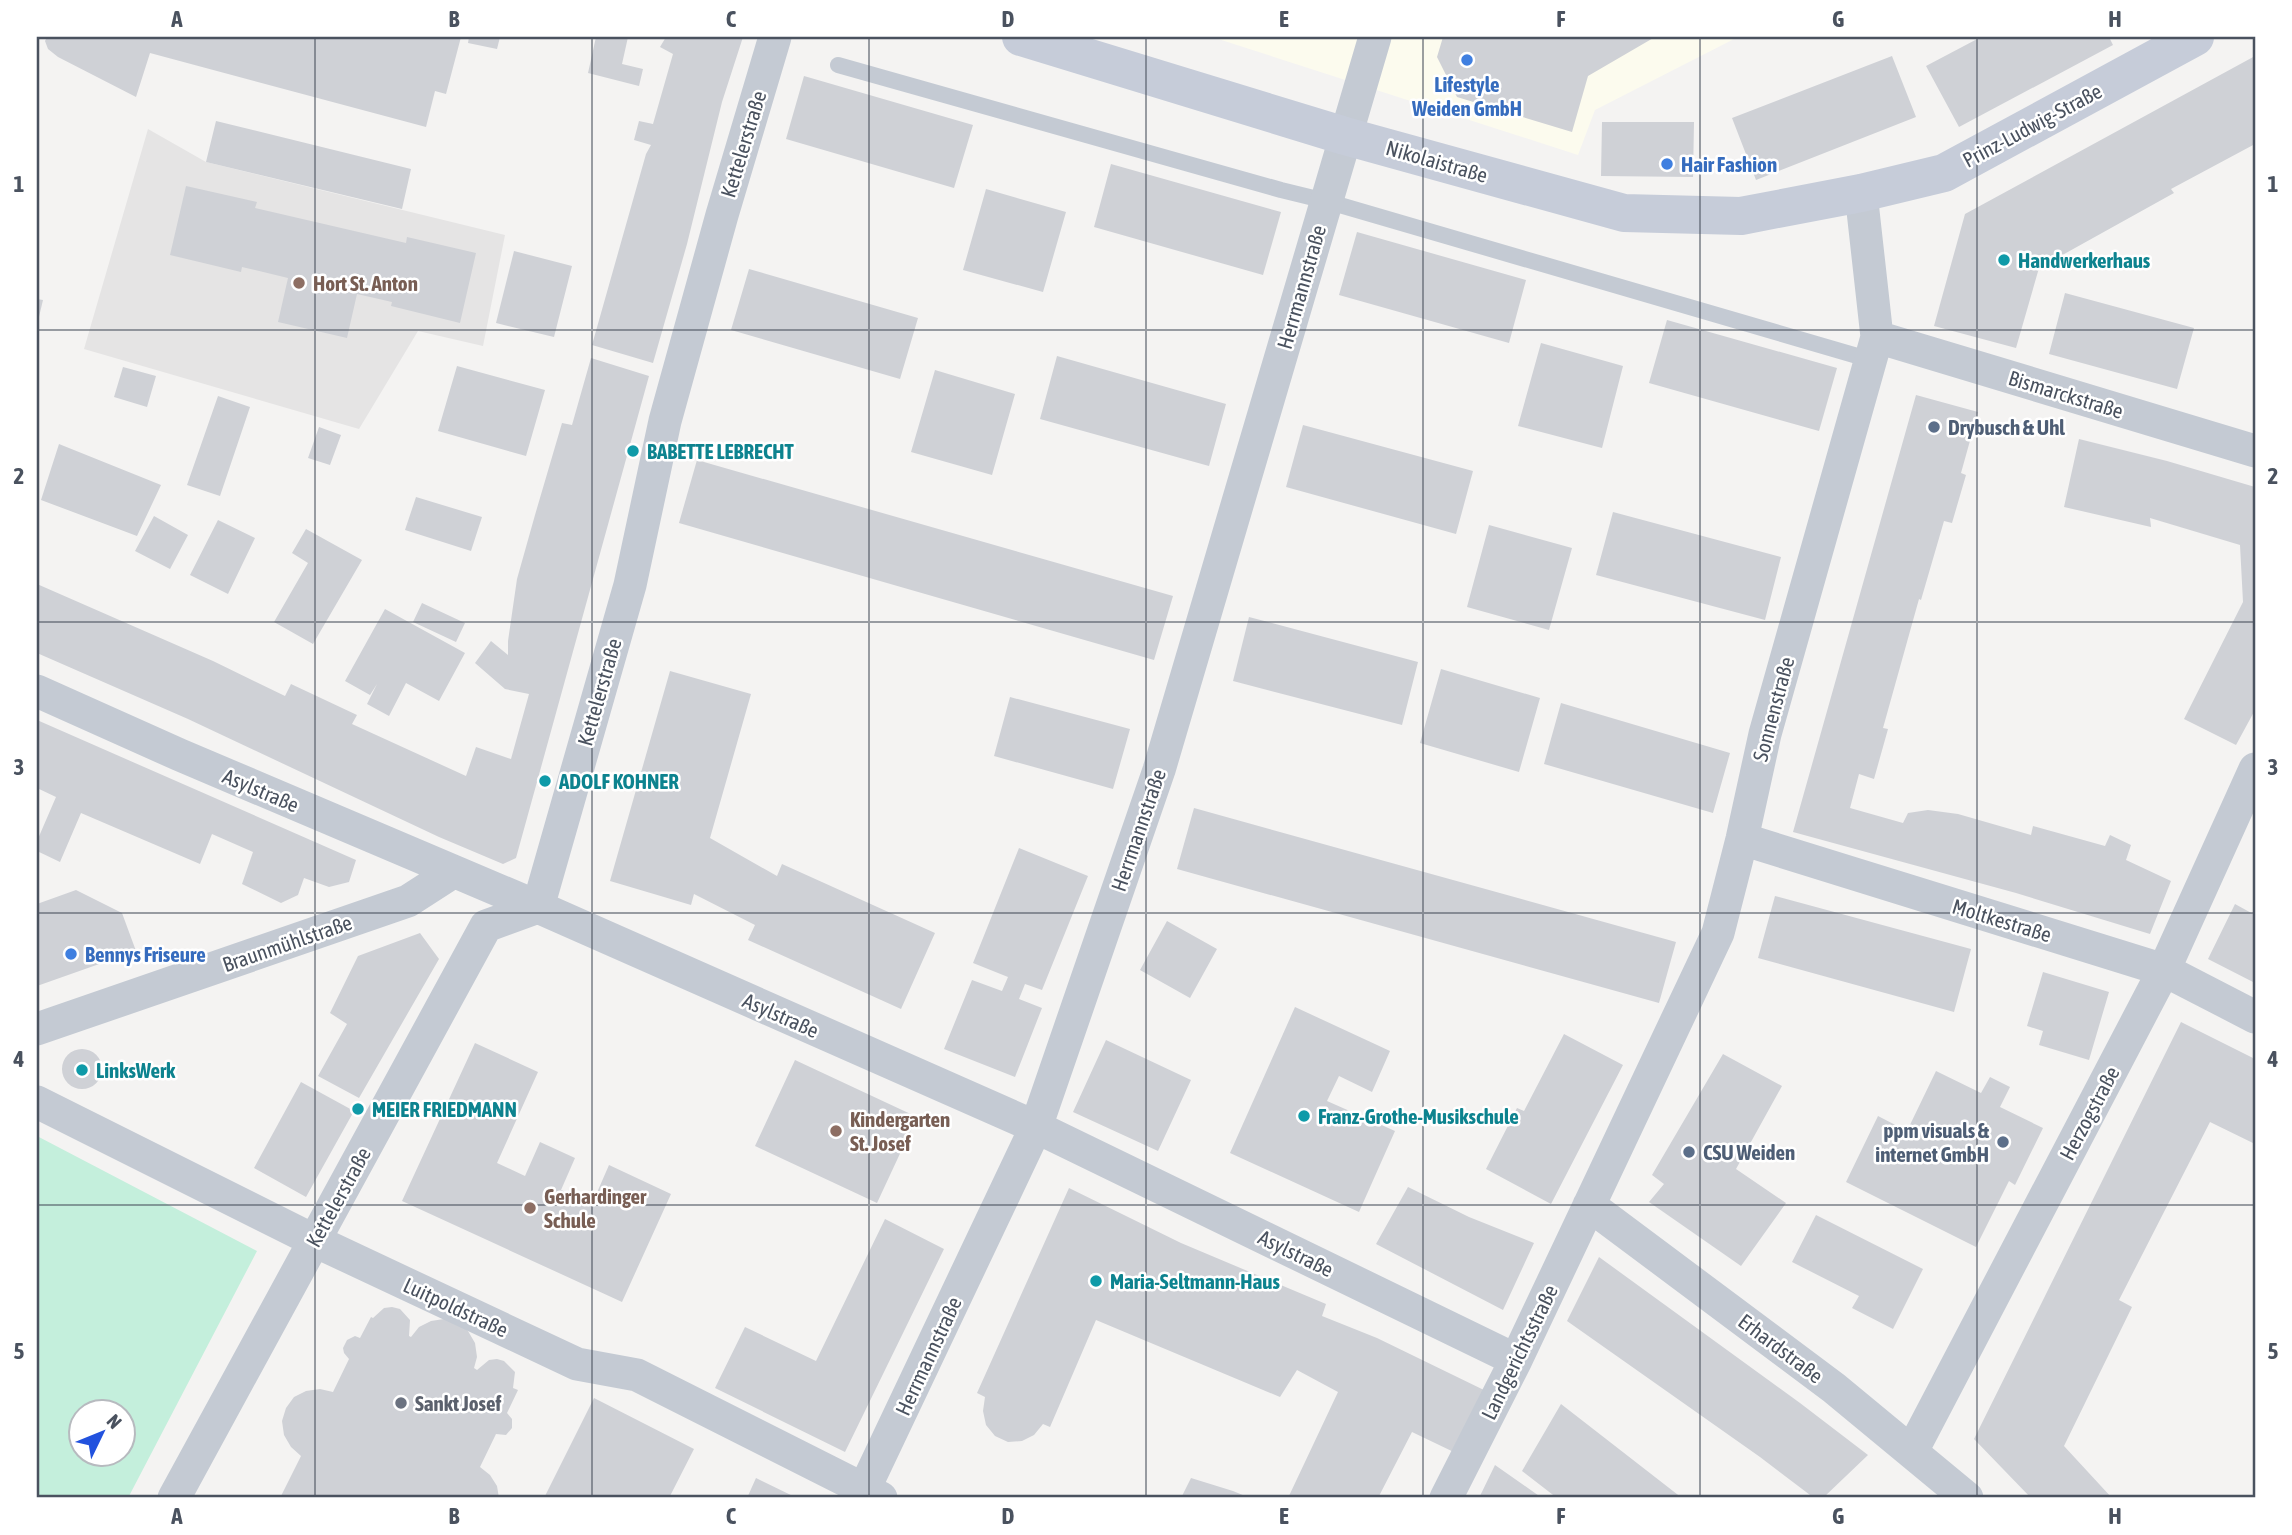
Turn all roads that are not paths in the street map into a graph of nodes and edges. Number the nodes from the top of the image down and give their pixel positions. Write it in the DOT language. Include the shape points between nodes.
graph roads {
  1 [pos="775,37"];
  2 [pos="1021,37"];
  3 [pos="1375,37"];
  4 [pos="2195,37"];
  5 [pos="838,65"];
  6 [pos="1345,136"];
  7 [pos="1861,193"];
  8 [pos="1326,201"];
  9 [pos="1874,348"];
  10 [pos="2255,451"];
  11 [pos="37,691"];
  12 [pos="2255,769"];
  13 [pos="1742,839"];
  14 [pos="453,872"];
  15 [pos="538,907"];
  16 [pos="2164,970"];
  17 [pos="2255,1017"];
  18 [pos="37,1029"];
  19 [pos="37,1102"];
  20 [pos="1036,1127"];
  21 [pos="1589,1205"];
  22 [pos="314,1241"];
  23 [pos="1516,1360"];
  24 [pos="1912,1451"];
  25 [pos="868,1495"];
  26 [pos="174,1498"];
  27 [pos="1446,1498"];
  28 [pos="1967,1498"];
  1 -- 15 [label="street, Kettelerstraße" via="672,398 630,585"];
  2 -- 6 [label="main road, Nikolaistraße"];
  3 -- 6 [label="street, Herrmannstraße"];
  4 -- 7 [label="main road, Prinz-Ludwig-Straße" via="1944,173"];
  5 -- 8 [label="lane"];
  6 -- 7 [label="main road, Nikolaistraße" via="1624,214 1741,216"];
  6 -- 8 [label="street, Herrmannstraße"];
  7 -- 9 [label="street, Sonnenstraße"];
  8 -- 9 [label="lane"];
  8 -- 20 [label="street, Herrmannstraße" via="1159,770"];
  9 -- 10 [label="street, Bismarckstraße"];
  9 -- 13 [label="street, Sonnenstraße" via="1765,734"];
  11 -- 14 [label="street, Asylstraße"];
  12 -- 16 [label="street, Herzogstraße"];
  13 -- 16 [label="street, Moltkestraße"];
  13 -- 21 [label="street, Sonnenstraße" via="1718,933"];
  14 -- 15 [label="street, Asylstraße"];
  14 -- 18 [label="street, Braunmühlstraße" via="408,901"];
  15 -- 20 [label="street, Asylstraße"];
  15 -- 22 [label="street, Kettelerstraße" via="486,926"];
  16 -- 17 [label="street, Moltkestraße"];
  16 -- 24 [label="street, Herzogstraße"];
  19 -- 22 [label="street, Luitpoldstraße"];
  20 -- 23 [label="street, Asylstraße"];
  20 -- 25 [label="street, Herrmannstraße"];
  21 -- 23 [label="street, Landgerichtsstraße"];
  21 -- 24 [label="street, Erhardstraße"];
  22 -- 25 [label="street, Luitpoldstraße" via="578,1364 637,1375"];
  22 -- 26 [label="street, Kettelerstraße"];
  23 -- 27 [label="street, Landgerichtsstraße"];
  24 -- 28 [label="street, Erhardstraße"];
}
